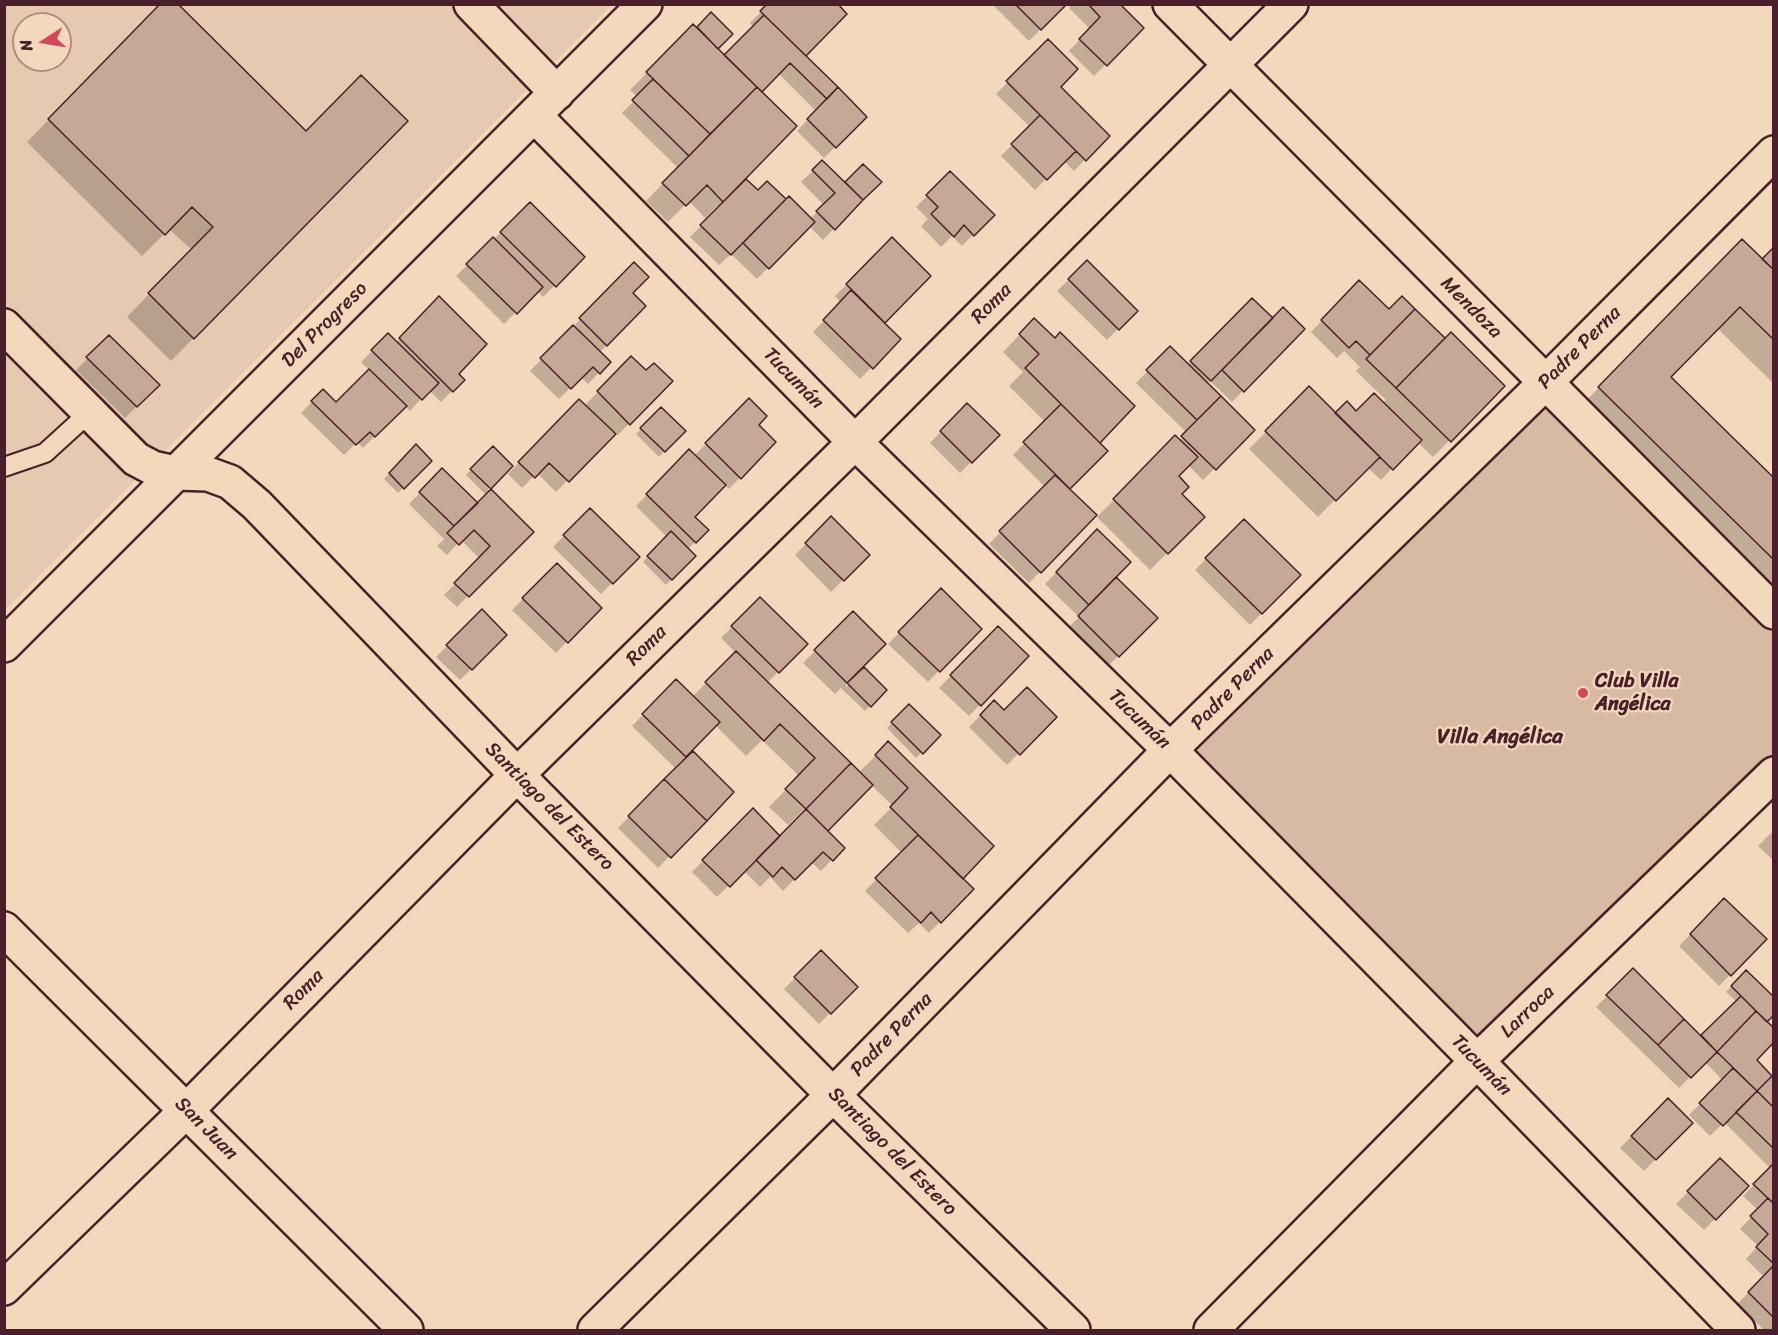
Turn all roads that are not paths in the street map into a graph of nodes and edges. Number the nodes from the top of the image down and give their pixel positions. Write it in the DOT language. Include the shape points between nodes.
graph roads {
  1 [pos="471,4"];
  2 [pos="645,4"];
  3 [pos="1170,4"];
  4 [pos="1291,4"];
  5 [pos="1230,65"];
  6 [pos="546,104"];
  7 [pos="1773,153"];
  8 [pos="4,326"];
  9 [pos="1545,383"];
  10 [pos="90,412"];
  11 [pos="855,442"];
  12 [pos="4,467"];
  13 [pos="176,473"];
  14 [pos="1773,612"];
  15 [pos="4,645"];
  16 [pos="1170,750"];
  17 [pos="1773,774"];
  18 [pos="517,775"];
  19 [pos="4,929"];
  20 [pos="1477,1061"];
  21 [pos="833,1095"];
  22 [pos="187,1110"];
  23 [pos="4,1288"];
  24 [pos="406,1330"];
  25 [pos="595,1330"];
  26 [pos="1073,1330"];
  27 [pos="1211,1330"];
  28 [pos="1738,1330"];
  1 -- 6 [label="street, Tucumán"];
  2 -- 6 [label="street, Del Progreso"];
  3 -- 5 [label="street, Mendoza"];
  4 -- 5 [label="street, Roma"];
  5 -- 9 [label="street, Mendoza"];
  5 -- 11 [label="street, Roma"];
  6 -- 11 [label="street, Tucumán"];
  6 -- 13 [label="street, Del Progreso"];
  7 -- 9 [label="street, Padre Perna"];
  8 -- 10 [label="street, Santiago del Estero"];
  9 -- 14 [label="street, Mendoza"];
  9 -- 16 [label="street, Padre Perna"];
  10 -- 12 [label="lane" via="45,453"];
  10 -- 13 [label="street, Santiago del Estero" via="136,459"];
  11 -- 16 [label="street, Tucumán"];
  11 -- 18 [label="street, Roma"];
  13 -- 15 [label="street, Del Progreso"];
  13 -- 18 [label="street, Santiago del Estero" via="208,474 230,483 257,505"];
  16 -- 20 [label="street, Tucumán"];
  16 -- 21 [label="street, Padre Perna"];
  17 -- 20 [label="street, Larroca"];
  18 -- 21 [label="street, Santiago del Estero"];
  18 -- 22 [label="street, Roma"];
  19 -- 22 [label="street, San Juan"];
  20 -- 27 [label="street, Larroca"];
  20 -- 28 [label="street, Tucumán"];
  21 -- 25 [label="street, Padre Perna"];
  21 -- 26 [label="street, Santiago del Estero"];
  22 -- 23 [label="street, Roma"];
  22 -- 24 [label="street, San Juan"];
}
